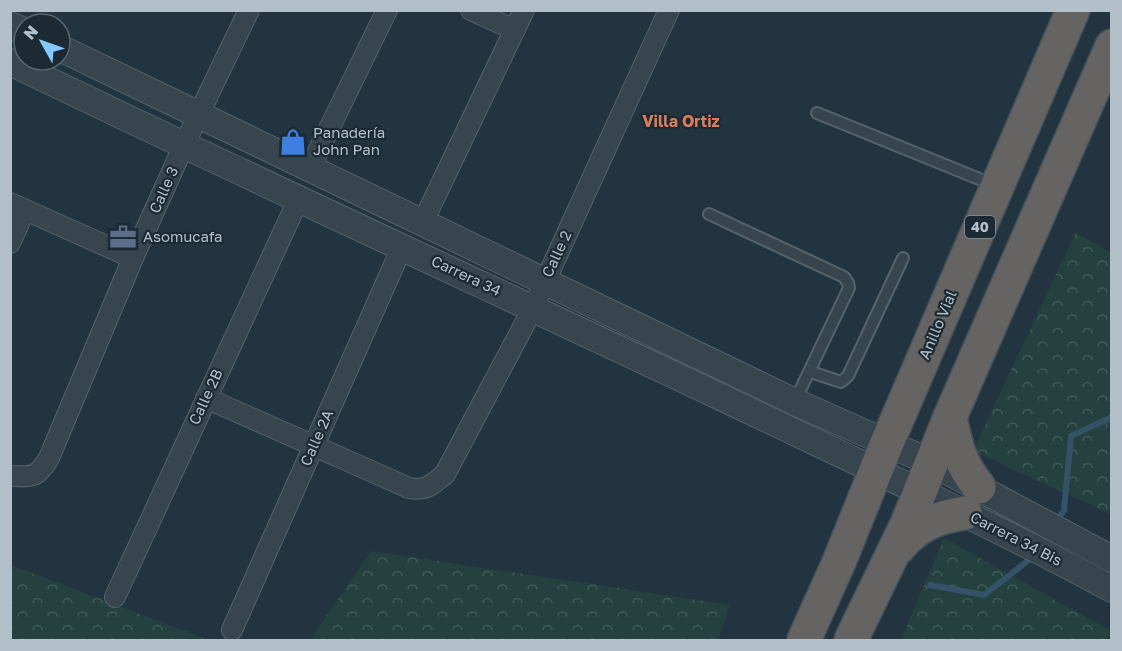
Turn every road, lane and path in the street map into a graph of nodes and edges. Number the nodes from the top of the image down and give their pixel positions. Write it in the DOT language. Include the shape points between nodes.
graph roads {
  1 [pos="249,10"];
  2 [pos="387,10"];
  3 [pos="471,10"];
  4 [pos="524,10"];
  5 [pos="669,10"];
  6 [pos="1073,10"];
  7 [pos="515,30"];
  8 [pos="1112,46"];
  9 [pos="72,54"];
  10 [pos="10,62"];
  11 [pos="817,113"];
  12 [pos="200,115"];
  13 [pos="184,146"];
  14 [pos="310,168"];
  15 [pos="997,186"];
  16 [pos="299,198"];
  17 [pos="18,207"];
  18 [pos="709,214"];
  19 [pos="423,222"];
  20 [pos="10,243"];
  21 [pos="402,247"];
  22 [pos="133,258"];
  23 [pos="903,258"];
  24 [pos="545,280"];
  25 [pos="533,308"];
  26 [pos="811,372"];
  27 [pos="206,398"];
  28 [pos="795,402"];
  29 [pos="950,417"];
  30 [pos="313,446"];
  31 [pos="881,457"];
  32 [pos="10,476"];
  33 [pos="926,477"];
  34 [pos="972,500"];
  35 [pos="896,550"];
  36 [pos="1112,559"];
  37 [pos="1112,589"];
  38 [pos="115,597"];
  39 [pos="232,630"];
  40 [pos="804,640"];
  41 [pos="851,640"];
  1 -- 12 [label="street, Calle 3"];
  2 -- 14 [label="street"];
  3 -- 7 [label="street"];
  4 -- 7 [label="street"];
  5 -- 24 [label="street, Calle 2"];
  6 -- 15 [label="highway, Anillo Vial / 40"];
  7 -- 19 [label="street"];
  8 -- 29 [label="highway"];
  9 -- 12 [label="street, Carrera 34"];
  10 -- 13 [label="street, Carrera 34"];
  11 -- 15 [label="lane"];
  12 -- 13 [label="street, Calle 3"];
  12 -- 14 [label="street, Carrera 34"];
  13 -- 16 [label="street, Carrera 34"];
  13 -- 22 [label="street, Calle 3"];
  14 -- 19 [label="street, Carrera 34"];
  15 -- 31 [label="highway, Anillo Vial / 40"];
  16 -- 21 [label="street, Carrera 34"];
  16 -- 27 [label="street, Calle 2B"];
  17 -- 20 [label="street"];
  17 -- 22 [label="street"];
  18 -- 26 [label="lane" via="807,258 844,277 848,283"];
  19 -- 24 [label="street, Carrera 34"];
  21 -- 25 [label="street, Carrera 34"];
  21 -- 30 [label="street, Calle 2A"];
  22 -- 32 [label="street, Calle 3" via="42,471 33,477"];
  23 -- 26 [label="lane" via="848,376 841,382"];
  24 -- 25 [label="street, Calle 2"];
  24 -- 28 [label="street, Carrera 34"];
  25 -- 30 [label="street, Calle 2" via="445,474 429,488 409,488"];
  25 -- 31 [label="street, Carrera 34"];
  26 -- 28 [label="lane"];
  27 -- 30 [label="street"];
  27 -- 38 [label="street, Calle 2B"];
  28 -- 31 [label="street, Carrera 34"];
  29 -- 33 [label="highway"];
  29 -- 34 [label="highway"];
  30 -- 39 [label="street, Calle 2A"];
  31 -- 33 [label="street, Carrera 34"];
  31 -- 40 [label="highway, Anillo Vial / 40"];
  33 -- 34 [label="street, Carrera 34 Bis"];
  33 -- 35 [label="highway"];
  34 -- 35 [label="highway" via="910,534"];
  34 -- 36 [label="street, Carrera 34 Bis" via="1040,521"];
  34 -- 37 [label="street, Carrera 34 Bis" via="1026,543"];
  35 -- 41 [label="highway"];
}
